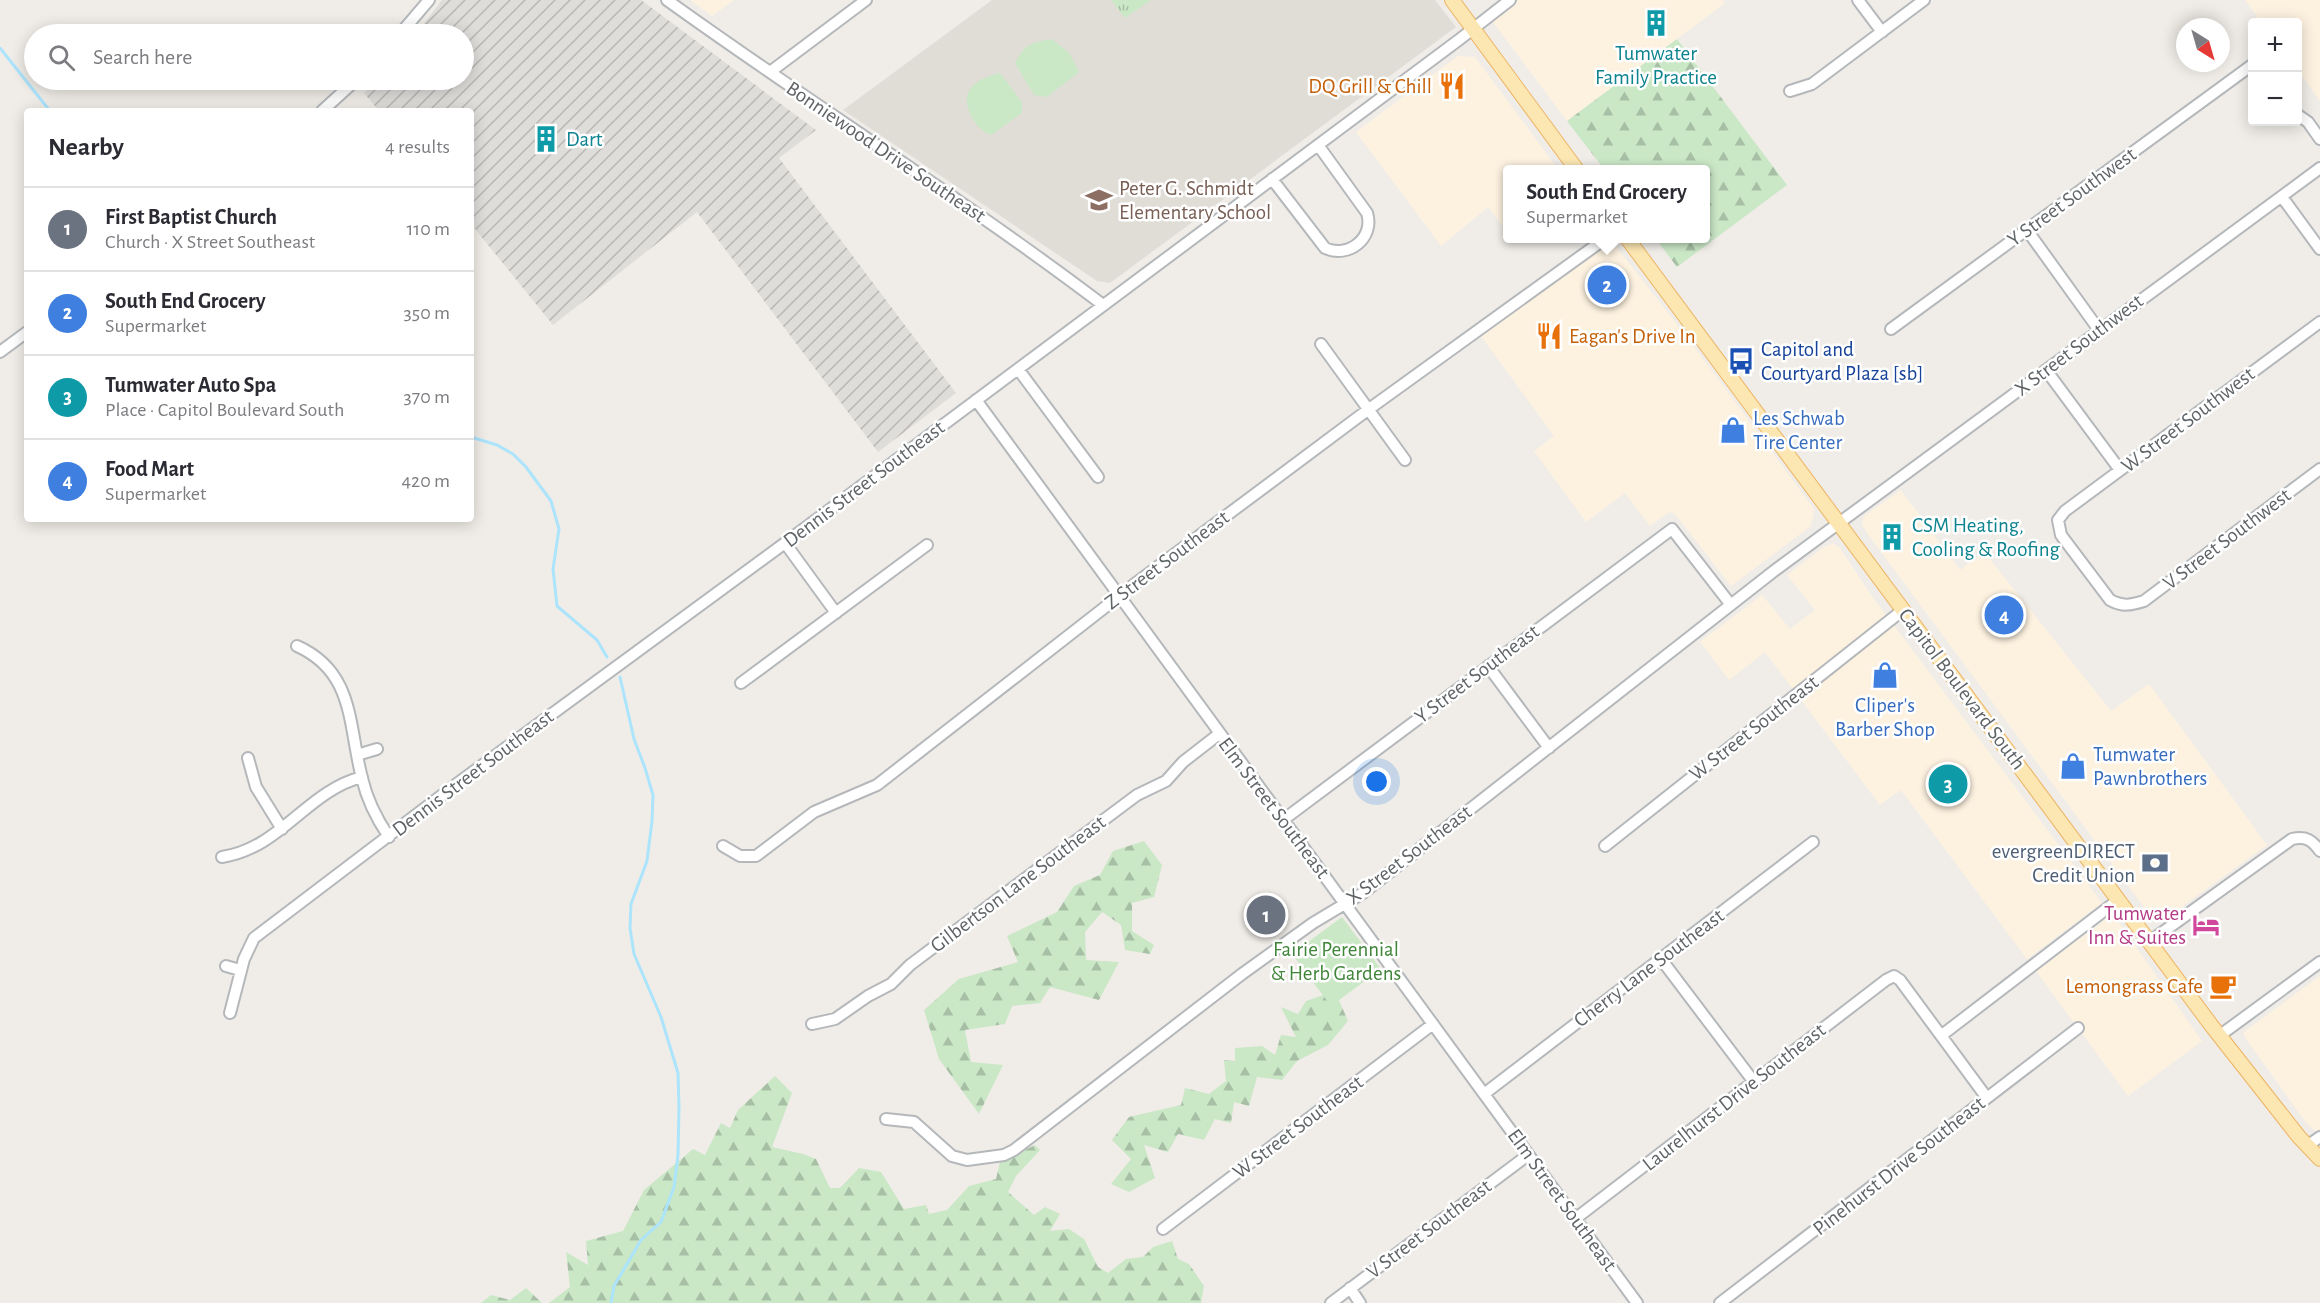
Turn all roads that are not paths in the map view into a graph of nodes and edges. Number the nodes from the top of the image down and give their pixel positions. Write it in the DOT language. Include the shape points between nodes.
graph roads {
  1 [pos="429,0"];
  2 [pos="667,0"];
  3 [pos="866,0"];
  4 [pos="1452,0"];
  5 [pos="1510,0"];
  6 [pos="1858,0"];
  7 [pos="1924,0"];
  8 [pos="409,24"];
  9 [pos="1473,29"];
  10 [pos="1882,32"];
  11 [pos="2248,69"];
  12 [pos="770,72"];
  13 [pos="345,90"];
  14 [pos="1790,91"];
  15 [pos="325,108"];
  16 [pos="2302,118"];
  17 [pos="2320,139"];
  18 [pos="1318,145"];
  19 [pos="1573,165"];
  20 [pos="2320,168"];
  21 [pos="1272,179"];
  22 [pos="2282,197"];
  23 [pos="2027,230"];
  24 [pos="1599,243"];
  25 [pos="1632,243"];
  26 [pos="2320,249"];
  27 [pos="1103,305"];
  28 [pos="2320,322"];
  29 [pos="1892,329"];
  30 [pos="2099,330"];
  31 [pos="24,334"];
  32 [pos="1321,344"];
  33 [pos="0,352"];
  34 [pos="1018,369"];
  35 [pos="2046,370"];
  36 [pos="976,400"];
  37 [pos="1369,409"];
  38 [pos="1405,460"];
  39 [pos="2320,469"];
  40 [pos="2120,470"];
  41 [pos="1098,477"];
  42 [pos="2058,520"];
  43 [pos="1838,523"];
  44 [pos="785,543"];
  45 [pos="927,545"];
  46 [pos="1119,596"];
  47 [pos="1731,605"];
  48 [pos="1903,610"];
  49 [pos="836,613"];
  50 [pos="297,646"];
  51 [pos="1488,666"];
  52 [pos="741,683"];
  53 [pos="1219,734"];
  54 [pos="1549,748"];
  55 [pos="377,749"];
  56 [pos="357,755"];
  57 [pos="248,758"];
  58 [pos="362,777"];
  59 [pos="1283,820"];
  60 [pos="282,829"];
  61 [pos="389,837"];
  62 [pos="1813,842"];
  63 [pos="723,846"];
  64 [pos="1605,846"];
  65 [pos="2320,851"];
  66 [pos="222,857"];
  67 [pos="2118,900"];
  68 [pos="1345,904"];
  69 [pos="2149,942"];
  70 [pos="1661,959"];
  71 [pos="2320,962"];
  72 [pos="226,966"];
  73 [pos="240,969"];
  74 [pos="230,1013"];
  75 [pos="812,1024"];
  76 [pos="1434,1024"];
  77 [pos="2078,1028"];
  78 [pos="1942,1035"];
  79 [pos="2219,1036"];
  80 [pos="1754,1082"];
  81 [pos="1484,1094"];
  82 [pos="1987,1098"];
  83 [pos="886,1119"];
  84 [pos="2320,1137"];
  85 [pos="2303,1142"];
  86 [pos="1528,1155"];
  87 [pos="2320,1159"];
  88 [pos="1575,1219"];
  89 [pos="1163,1229"];
  90 [pos="1350,1288"];
  91 [pos="1331,1303"];
  92 [pos="1360,1303"];
  93 [pos="1637,1303"];
  94 [pos="1720,1303"];
  1 -- 8 [label="street"];
  2 -- 12 [label="street, Bonniewood Drive Southeast"];
  3 -- 12 [label="street"];
  4 -- 9 [label="main road"];
  5 -- 9 [label="street, Dennis Street Southeast"];
  6 -- 10 [label="street"];
  7 -- 10 [label="street"];
  9 -- 18 [label="street, Dennis Street Southeast"];
  9 -- 19 [label="main road"];
  10 -- 14 [label="street" via="1812,84"];
  11 -- 23 [label="street, Y Street Southwest"];
  12 -- 27 [label="street, Bonniewood Drive Southeast" via="947,192"];
  13 -- 15 [label="street"];
  16 -- 17 [label="street"];
  18 -- 21 [label="street, Dennis Street Southeast"];
  18 -- 21 [label="street" via="1367,213 1369,231 1354,246 1344,252 1325,248"];
  20 -- 22 [label="street, X Street Southwest"];
  21 -- 27 [label="street, Dennis Street Southeast"];
  22 -- 26 [label="street"];
  22 -- 30 [label="street, X Street Southwest"];
  23 -- 29 [label="street, Y Street Southwest"];
  23 -- 30 [label="street"];
  24 -- 37 [label="street, Z Street Southeast"];
  25 -- 43 [label="main road, Capitol Boulevard South"];
  27 -- 34 [label="street, Dennis Street Southeast"];
  28 -- 40 [label="street, W Street Southwest"];
  30 -- 35 [label="street, X Street Southwest"];
  31 -- 33 [label="street"];
  32 -- 37 [label="street"];
  34 -- 36 [label="street, Dennis Street Southeast"];
  34 -- 41 [label="street"];
  35 -- 40 [label="street"];
  35 -- 43 [label="street, X Street Southwest"];
  36 -- 44 [label="street, Dennis Street Southeast"];
  36 -- 46 [label="street, Elm Street Southeast"];
  37 -- 38 [label="street"];
  37 -- 46 [label="street, Z Street Southeast"];
  39 -- 42 [label="street, V Street Southwest" via="2144,601 2131,605 2110,600 2061,534"];
  40 -- 42 [label="street, W Street Southwest"];
  43 -- 47 [label="street, X Street Southeast"];
  43 -- 48 [label="main road, Capitol Boulevard South"];
  44 -- 49 [label="street"];
  44 -- 61 [label="street, Dennis Street Southeast"];
  45 -- 49 [label="street"];
  46 -- 53 [label="street, Elm Street Southeast"];
  46 -- 63 [label="street, Z Street Southeast" via="877,785 814,812 756,856 740,856"];
  47 -- 51 [label="street, Y Street Southeast" via="1672,529"];
  47 -- 54 [label="street, X Street Southeast"];
  48 -- 64 [label="street, W Street Southeast"];
  48 -- 67 [label="main road, Capitol Boulevard South"];
  49 -- 52 [label="street"];
  50 -- 56 [label="street" via="320,659 339,683"];
  51 -- 54 [label="street"];
  51 -- 59 [label="street, Y Street Southeast"];
  53 -- 59 [label="street, Elm Street Southeast"];
  53 -- 75 [label="street, Gilbertson Lane Southeast" via="1166,781 1137,795 910,965 891,984 836,1019"];
  54 -- 68 [label="street, X Street Southeast"];
  55 -- 56 [label="street"];
  56 -- 58 [label="street"];
  57 -- 60 [label="street" via="256,788"];
  58 -- 60 [label="street" via="337,786"];
  58 -- 61 [label="street" via="372,809"];
  59 -- 68 [label="street, Elm Street Southeast"];
  60 -- 66 [label="street" via="254,848"];
  61 -- 73 [label="street, Dennis Street Southeast" via="254,938"];
  62 -- 70 [label="street, Cherry Lane Southeast"];
  65 -- 69 [label="street" via="2305,837 2292,839"];
  67 -- 69 [label="main road, Capitol Boulevard South"];
  67 -- 78 [label="street"];
  68 -- 76 [label="street, Elm Street Southeast"];
  68 -- 83 [label="street, X Street Southeast" via="1313,922 1242,974 1004,1155 967,1160 952,1156 914,1122"];
  69 -- 79 [label="main road, Capitol Boulevard South"];
  70 -- 80 [label="street"];
  70 -- 81 [label="street, Cherry Lane Southeast"];
  71 -- 79 [label="street"];
  72 -- 73 [label="street"];
  73 -- 74 [label="street"];
  76 -- 81 [label="street, Elm Street Southeast"];
  76 -- 89 [label="street, W Street Southeast"];
  77 -- 82 [label="street, Pinehurst Drive Southeast"];
  78 -- 80 [label="street, Laurelhurst Drive Southeast" via="1894,976"];
  78 -- 82 [label="street"];
  79 -- 85 [label="main road, Capitol Boulevard South"];
  80 -- 88 [label="street, Laurelhurst Drive Southeast"];
  81 -- 86 [label="street, Elm Street Southeast"];
  82 -- 94 [label="street, Pinehurst Drive Southeast"];
  84 -- 85 [label="street"];
  85 -- 87 [label="main road, Capitol Boulevard South"];
  86 -- 88 [label="street, Elm Street Southeast"];
  86 -- 90 [label="street, V Street Southeast"];
  88 -- 93 [label="street, Elm Street Southeast"];
  90 -- 91 [label="street, V Street Southeast"];
  90 -- 92 [label="street"];
}
